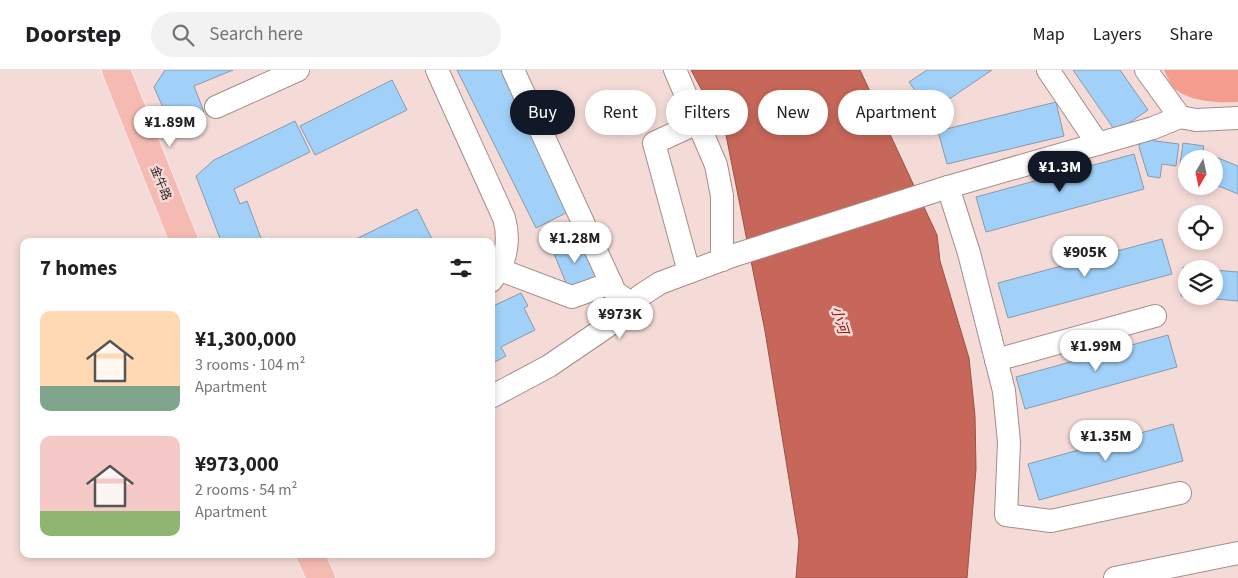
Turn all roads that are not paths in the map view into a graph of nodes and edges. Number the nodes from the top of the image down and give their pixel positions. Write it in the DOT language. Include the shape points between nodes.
graph roads {
  1 [pos="116,70"];
  2 [pos="298,70"];
  3 [pos="437,70"];
  4 [pos="513,70"];
  5 [pos="675,70"];
  6 [pos="1048,70"];
  7 [pos="1146,70"];
  8 [pos="684,90"];
  9 [pos="216,107"];
  10 [pos="1180,117"];
  11 [pos="1238,118"];
  12 [pos="671,135"];
  13 [pos="704,135"];
  14 [pos="1098,144"];
  15 [pos="948,187"];
  16 [pos="183,238"];
  17 [pos="728,257"];
  18 [pos="689,272"];
  19 [pos="495,275"];
  20 [pos="611,283"];
  21 [pos="632,304"];
  22 [pos="1155,316"];
  23 [pos="996,360"];
  24 [pos="495,395"];
  25 [pos="1180,493"];
  26 [pos="1238,553"];
  27 [pos="312,558"];
  28 [pos="321,578"];
  29 [pos="1115,578"];
  1 -- 16 [label="main road, 金牛路"];
  2 -- 9 [label="street"];
  3 -- 19 [label="street" via="504,218 508,240"];
  4 -- 20 [label="street"];
  5 -- 8 [label="street"];
  6 -- 14 [label="street"];
  7 -- 10 [label="street"];
  10 -- 11 [label="street" via="1196,120"];
  10 -- 14 [label="street"];
  12 -- 18 [label="street" via="654,143"];
  13 -- 17 [label="street" via="716,164"];
  14 -- 15 [label="street"];
  15 -- 17 [label="street"];
  15 -- 23 [label="street" via="970,253"];
  17 -- 18 [label="street"];
  18 -- 21 [label="street" via="660,282"];
  19 -- 20 [label="street" via="572,297"];
  20 -- 21 [label="street" via="615,292"];
  21 -- 24 [label="street" via="615,321 549,366"];
  22 -- 23 [label="street"];
  23 -- 25 [label="street" via="1004,391 1009,442 1006,515 1051,521"];
  26 -- 29 [label="street"];
  27 -- 28 [label="main road"];
}
